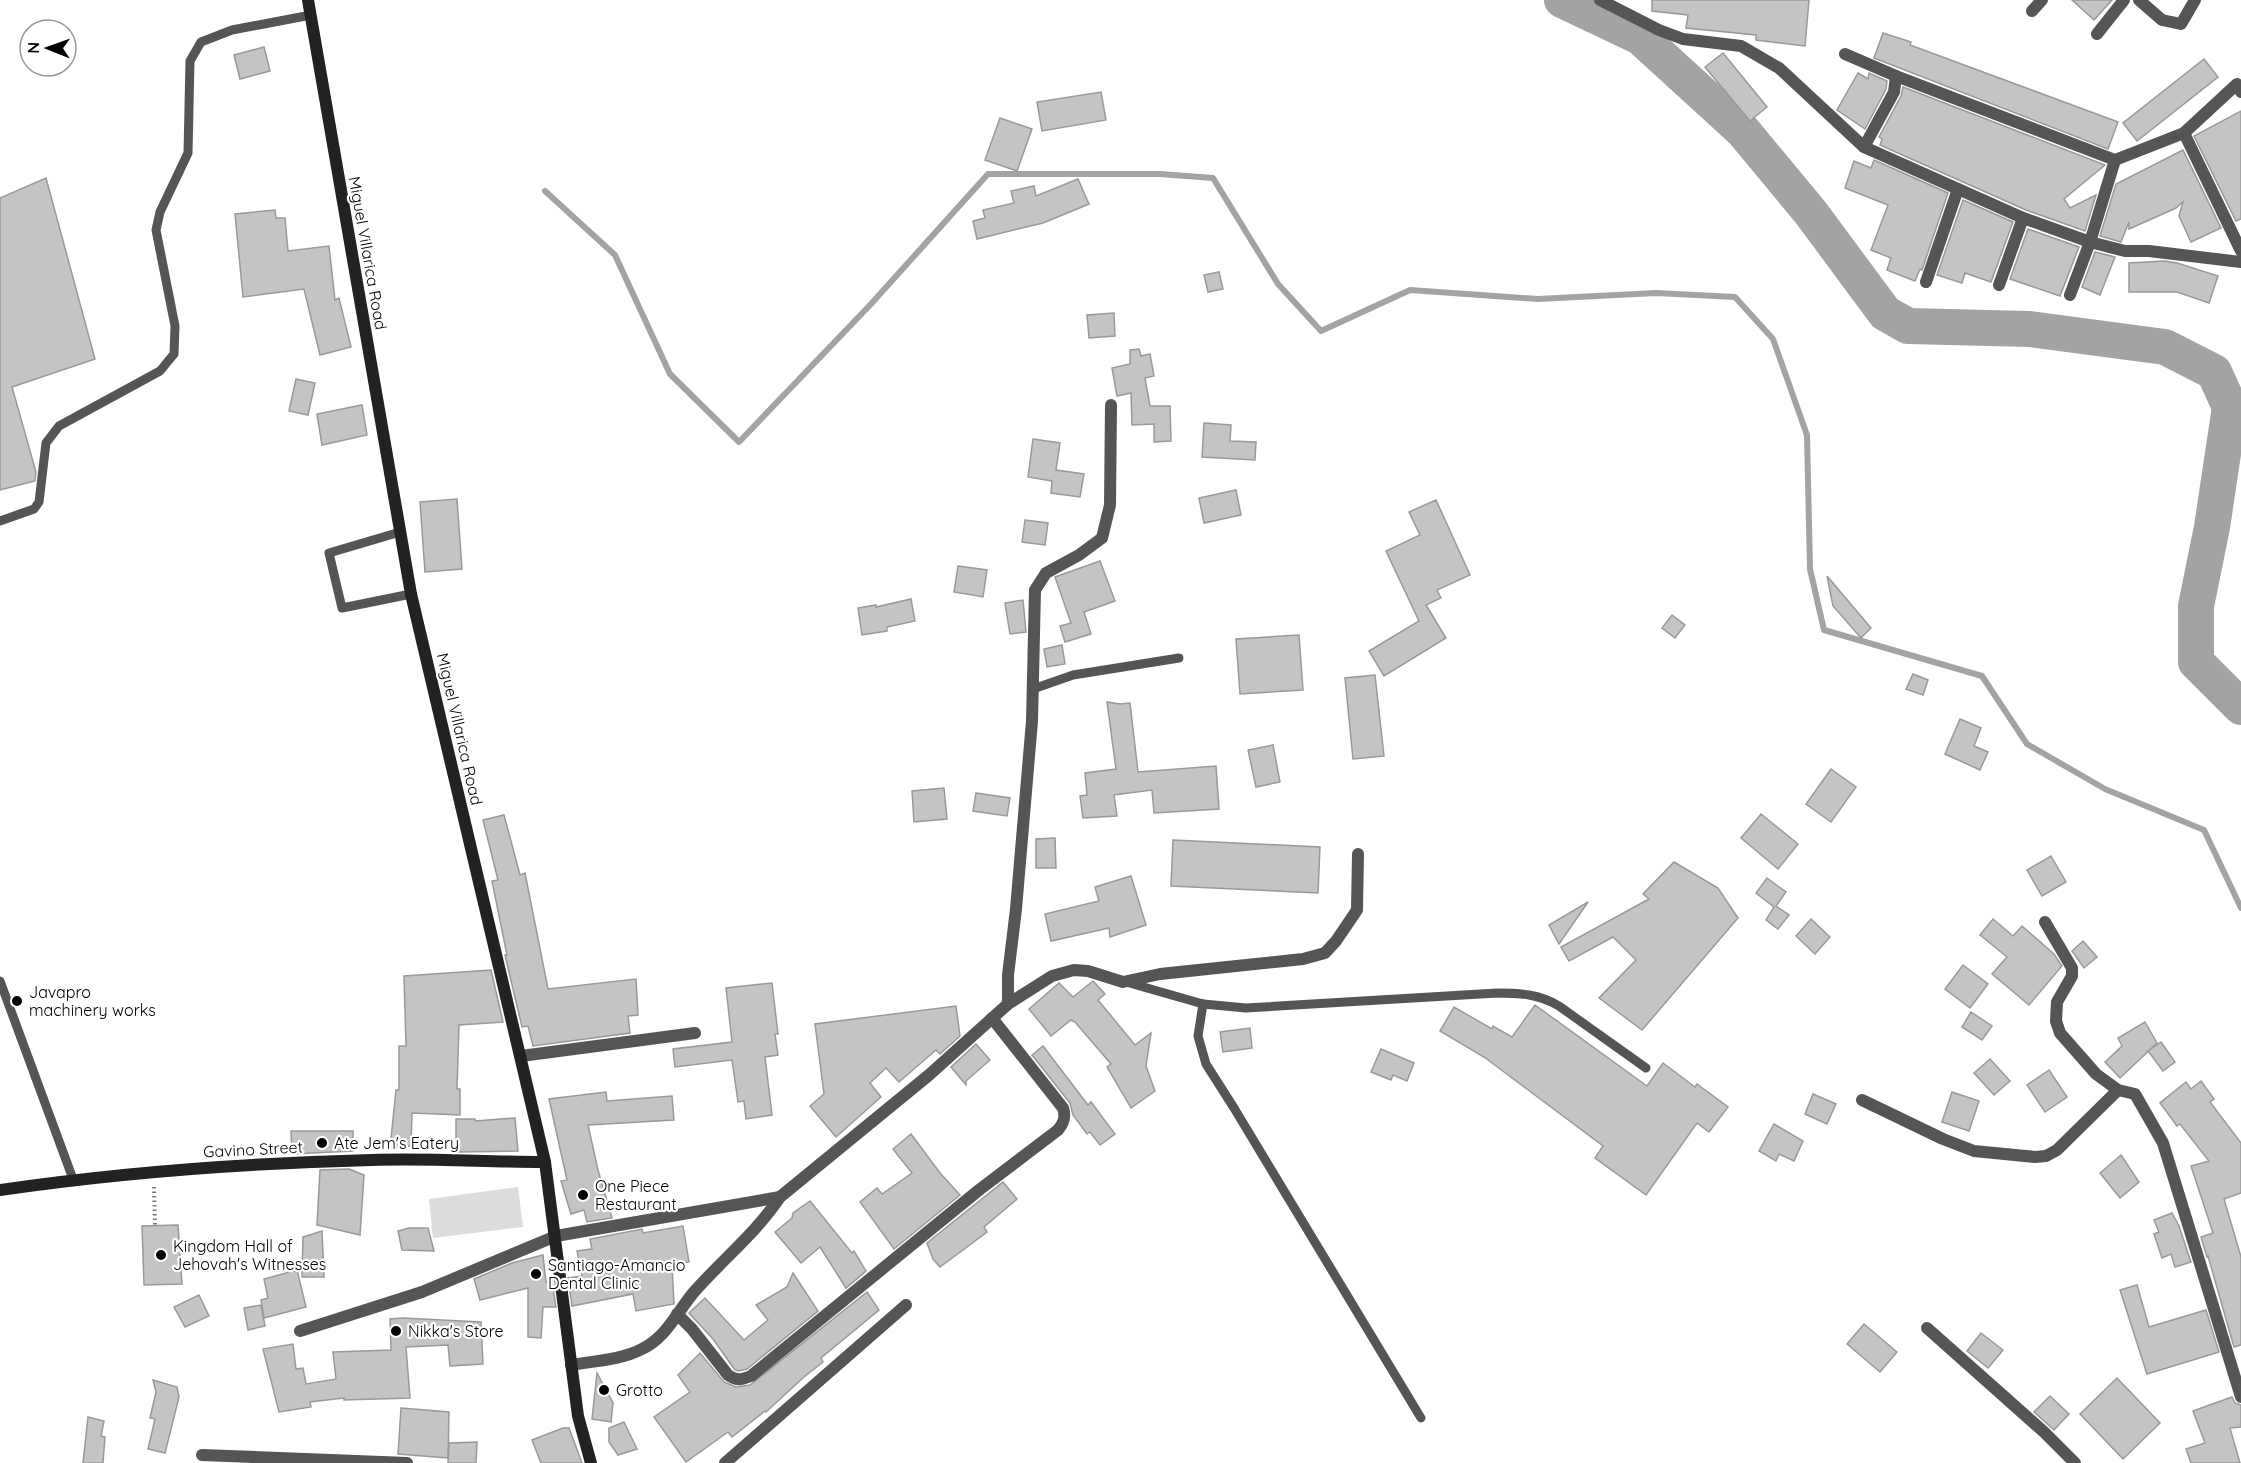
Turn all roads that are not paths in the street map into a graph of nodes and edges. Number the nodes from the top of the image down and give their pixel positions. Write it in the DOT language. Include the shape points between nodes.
graph roads {
  1 [pos="308,0"];
  2 [pos="1600,0"];
  3 [pos="2042,0"];
  4 [pos="2124,0"];
  5 [pos="2139,0"];
  6 [pos="2195,0"];
  7 [pos="2032,11"];
  8 [pos="311,15"];
  9 [pos="2097,34"];
  10 [pos="1845,54"];
  11 [pos="1896,76"];
  12 [pos="2241,92"];
  13 [pos="2184,134"];
  14 [pos="1864,147"];
  15 [pos="2115,160"];
  16 [pos="1958,189"];
  17 [pos="2023,218"];
  18 [pos="2090,242"];
  19 [pos="2241,252"];
  20 [pos="2241,262"];
  21 [pos="1926,282"];
  22 [pos="1999,285"];
  23 [pos="2070,295"];
  24 [pos="1111,405"];
  25 [pos="0,521"];
  26 [pos="400,532"];
  27 [pos="411,594"];
  28 [pos="1179,658"];
  29 [pos="1033,689"];
  30 [pos="1358,854"];
  31 [pos="2044,922"];
  32 [pos="0,981"];
  33 [pos="1123,981"];
  34 [pos="1008,1004"];
  35 [pos="1203,1004"];
  36 [pos="992,1018"];
  37 [pos="695,1033"];
  38 [pos="521,1056"];
  39 [pos="1646,1068"];
  40 [pos="2118,1090"];
  41 [pos="1862,1100"];
  42 [pos="545,1162"];
  43 [pos="73,1179"];
  44 [pos="0,1190"];
  45 [pos="780,1197"];
  46 [pos="556,1236"];
  47 [pos="906,1305"];
  48 [pos="677,1314"];
  49 [pos="1927,1328"];
  50 [pos="300,1331"];
  51 [pos="571,1365"];
  52 [pos="2241,1397"];
  53 [pos="1421,1418"];
  54 [pos="202,1455"];
  55 [pos="407,1463"];
  56 [pos="591,1463"];
  57 [pos="725,1463"];
  58 [pos="2075,1463"];
  1 -- 8 [label="main road, Miguel Villarica Road"];
  2 -- 14 [label="street" via="1683,39 1741,46 1779,68"];
  3 -- 7 [label="street"];
  4 -- 9 [label="street"];
  5 -- 6 [label="street" via="2162,20 2181,24"];
  8 -- 25 [label="lane" via="231,30 201,42 190,61 188,153 160,212 156,230 175,326 174,354 160,371 59,426 46,442 39,502 34,509"];
  8 -- 26 [label="main road, Miguel Villarica Road"];
  10 -- 11 [label="street"];
  11 -- 14 [label="street" via="1894,92"];
  11 -- 15 [label="street"];
  12 -- 13 [label="street" via="2237,84"];
  13 -- 15 [label="street"];
  13 -- 19 [label="street"];
  14 -- 16 [label="street"];
  15 -- 18 [label="street"];
  16 -- 17 [label="street"];
  16 -- 21 [label="street"];
  17 -- 18 [label="street"];
  17 -- 22 [label="street"];
  18 -- 20 [label="street" via="2125,251"];
  18 -- 23 [label="street"];
  24 -- 29 [label="street" via="1110,505 1102,538 1046,573 1035,590"];
  26 -- 27 [label="main road, Miguel Villarica Road"];
  26 -- 27 [label="lane" via="329,553 342,608"];
  27 -- 38 [label="main road, Miguel Villarica Road"];
  28 -- 29 [label="lane" via="1073,675"];
  29 -- 34 [label="street"];
  30 -- 33 [label="street" via="1357,909 1324,953 1303,959"];
  31 -- 40 [label="street" via="2072,968 2073,976 2057,1002 2060,1033 2096,1074"];
  32 -- 43 [label="lane"];
  33 -- 34 [label="street" via="1088,971 1064,972"];
  33 -- 35 [label="lane"];
  34 -- 36 [label="street"];
  35 -- 39 [label="lane" via="1246,1008 1532,994 1559,1006"];
  35 -- 53 [label="lane" via="1198,1036 1206,1064"];
  36 -- 45 [label="street"];
  36 -- 48 [label="street" via="1063,1108 1064,1124 1058,1130 751,1376 742,1380 728,1375"];
  37 -- 38 [label="street"];
  38 -- 42 [label="main road, Miguel Villarica Road"];
  40 -- 41 [label="street" via="2057,1150 2035,1157 1974,1151"];
  40 -- 52 [label="street" via="2135,1094 2163,1143"];
  42 -- 43 [label="main road, Gavino Street" via="374,1160"];
  42 -- 46 [label="main road, Miguel Villarica Road"];
  43 -- 44 [label="main road, Gavino Street"];
  45 -- 46 [label="street"];
  45 -- 48 [label="street" via="765,1219"];
  46 -- 50 [label="street" via="422,1292"];
  46 -- 51 [label="main road, Miguel Villarica Road"];
  47 -- 57 [label="street"];
  48 -- 51 [label="street" via="662,1336 643,1349"];
  49 -- 58 [label="street"];
  51 -- 56 [label="main road, Miguel Villarica Road" via="578,1416"];
  54 -- 55 [label="street"];
}
